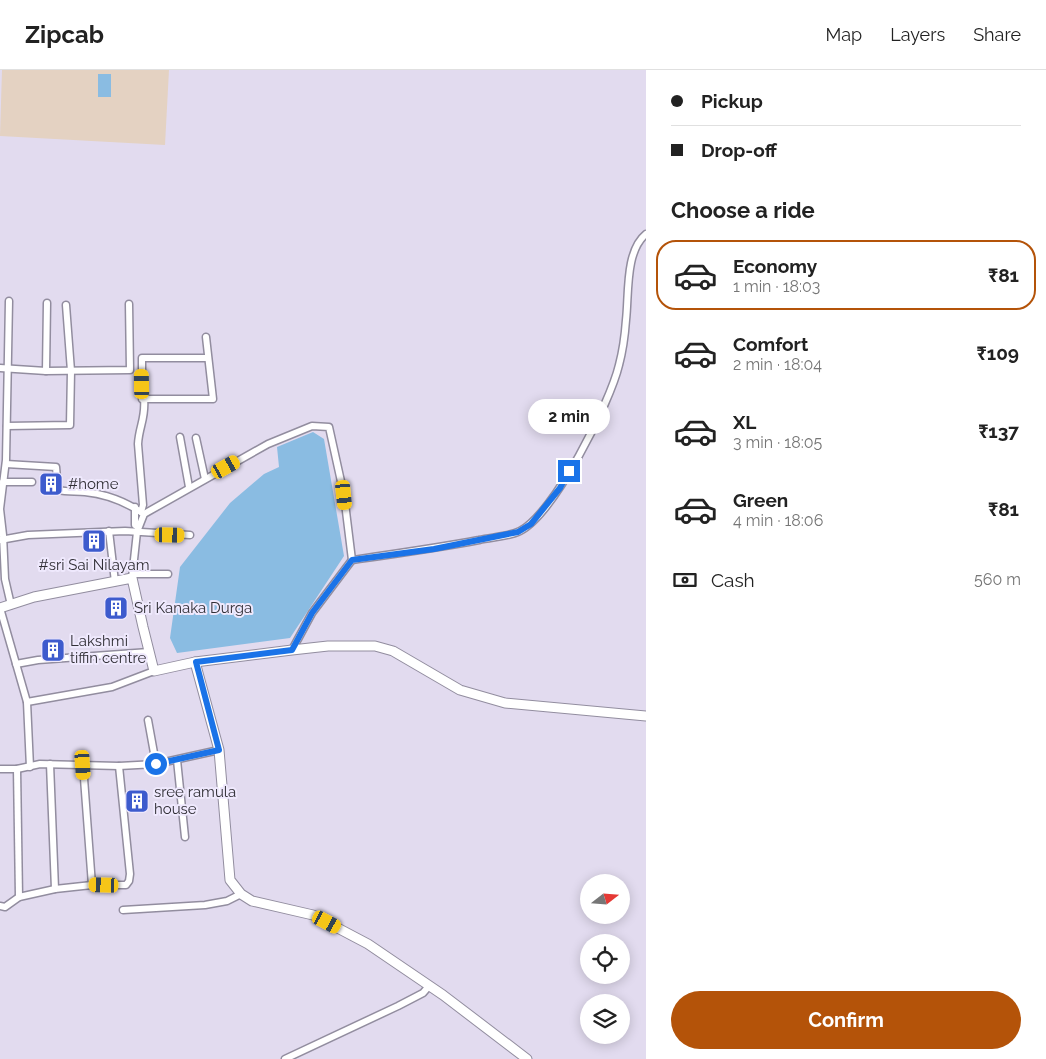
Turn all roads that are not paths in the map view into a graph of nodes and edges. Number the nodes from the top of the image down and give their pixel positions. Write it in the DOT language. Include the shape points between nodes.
graph roads {
  1 [pos="646,234"];
  2 [pos="8,301"];
  3 [pos="47,303"];
  4 [pos="66,304"];
  5 [pos="129,304"];
  6 [pos="206,337"];
  7 [pos="208,358"];
  8 [pos="3,369"];
  9 [pos="130,370"];
  10 [pos="141,370"];
  11 [pos="46,371"];
  12 [pos="70,371"];
  13 [pos="144,399"];
  14 [pos="7,426"];
  15 [pos="180,436"];
  16 [pos="196,438"];
  17 [pos="6,464"];
  18 [pos="205,479"];
  19 [pos="3,482"];
  20 [pos="32,482"];
  21 [pos="189,487"];
  22 [pos="1,495"];
  23 [pos="134,507"];
  24 [pos="142,513"];
  25 [pos="137,530"];
  26 [pos="109,532"];
  27 [pos="190,535"];
  28 [pos="1,540"];
  29 [pos="352,560"];
  30 [pos="168,574"];
  31 [pos="133,576"];
  32 [pos="115,582"];
  33 [pos="11,605"];
  34 [pos="0,608"];
  35 [pos="292,650"];
  36 [pos="149,652"];
  37 [pos="196,662"];
  38 [pos="16,664"];
  39 [pos="154,671"];
  40 [pos="27,702"];
  41 [pos="646,716"];
  42 [pos="148,720"];
  43 [pos="219,750"];
  44 [pos="177,760"];
  45 [pos="50,764"];
  46 [pos="156,764"];
  47 [pos="83,765"];
  48 [pos="119,766"];
  49 [pos="30,767"];
  50 [pos="0,769"];
  51 [pos="16,770"];
  52 [pos="185,837"];
  53 [pos="92,885"];
  54 [pos="55,888"];
  55 [pos="241,894"];
  56 [pos="19,897"];
  57 [pos="0,906"];
  58 [pos="123,910"];
  59 [pos="429,986"];
  60 [pos="285,1059"];
  61 [pos="527,1059"];
  1 -- 29 [label="street" via="635,246 631,259 619,365 606,401 560,488 531,524 518,532 434,549"];
  2 -- 8 [label="street"];
  3 -- 11 [label="street"];
  4 -- 12 [label="street"];
  5 -- 9 [label="street"];
  6 -- 7 [label="street"];
  7 -- 10 [label="street" via="142,358"];
  7 -- 13 [label="street" via="213,399"];
  8 -- 11 [label="street"];
  8 -- 14 [label="street"];
  9 -- 10 [label="street"];
  9 -- 12 [label="street"];
  10 -- 13 [label="street"];
  11 -- 12 [label="street"];
  12 -- 14 [label="street" via="70,425"];
  13 -- 24 [label="street" via="144,417 138,434"];
  14 -- 17 [label="street"];
  15 -- 21 [label="street"];
  16 -- 18 [label="street"];
  17 -- 19 [label="street"];
  17 -- 23 [label="street" via="56,467 58,490 86,492"];
  18 -- 21 [label="street"];
  18 -- 29 [label="street" via="268,444 312,426 329,427 344,495"];
  19 -- 20 [label="street"];
  19 -- 22 [label="street"];
  21 -- 24 [label="street"];
  22 -- 28 [label="street"];
  23 -- 24 [label="street"];
  23 -- 25 [label="street"];
  24 -- 25 [label="street"];
  25 -- 26 [label="street"];
  25 -- 27 [label="street"];
  25 -- 31 [label="street"];
  26 -- 28 [label="street" via="28,535"];
  26 -- 32 [label="street"];
  28 -- 33 [label="street"];
  29 -- 35 [label="street" via="312,613"];
  30 -- 31 [label="street"];
  31 -- 32 [label="main road"];
  31 -- 36 [label="main road"];
  32 -- 33 [label="main road" via="34,597"];
  33 -- 34 [label="main road"];
  34 -- 38 [label="street"];
  35 -- 37 [label="main road"];
  35 -- 41 [label="main road" via="375,646 393,651 460,690 505,702"];
  36 -- 38 [label="street"];
  36 -- 39 [label="main road"];
  37 -- 39 [label="main road"];
  37 -- 43 [label="main road"];
  38 -- 40 [label="street"];
  39 -- 40 [label="street" via="112,687"];
  40 -- 49 [label="street"];
  42 -- 46 [label="street"];
  43 -- 44 [label="street"];
  43 -- 55 [label="main road" via="230,880"];
  44 -- 46 [label="street"];
  44 -- 52 [label="street"];
  45 -- 47 [label="street"];
  45 -- 49 [label="street"];
  45 -- 54 [label="street"];
  46 -- 48 [label="street"];
  47 -- 48 [label="street"];
  47 -- 53 [label="street"];
  48 -- 53 [label="street" via="129,881 126,885"];
  49 -- 51 [label="street"];
  50 -- 51 [label="street"];
  51 -- 56 [label="street"];
  53 -- 54 [label="street"];
  54 -- 56 [label="street"];
  55 -- 58 [label="street" via="228,901 205,905"];
  55 -- 59 [label="main road" via="252,901 313,915 368,944"];
  56 -- 57 [label="street" via="5,907"];
  59 -- 60 [label="street" via="423,993 398,1006"];
  59 -- 61 [label="main road"];
}
